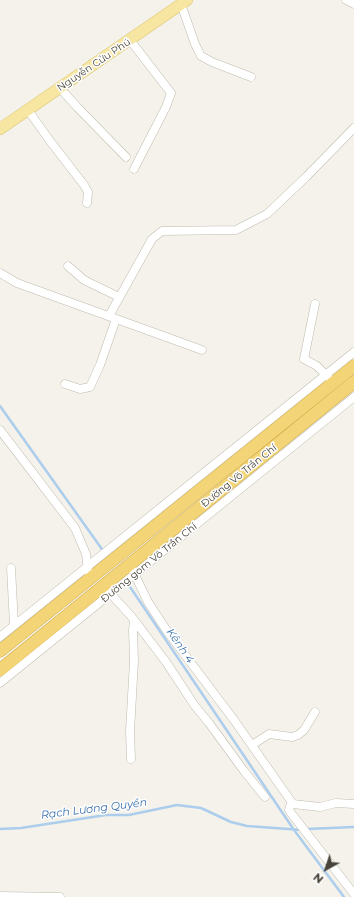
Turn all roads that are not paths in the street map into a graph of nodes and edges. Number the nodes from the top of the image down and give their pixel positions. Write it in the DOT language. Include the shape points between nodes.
graph roads {
  1 [pos="346,0"];
  2 [pos="184,2"];
  3 [pos="354,4"];
  4 [pos="130,40"];
  5 [pos="252,77"];
  6 [pos="60,88"];
  7 [pos="28,110"];
  8 [pos="354,128"];
  9 [pos="0,129"];
  10 [pos="126,157"];
  11 [pos="134,169"];
  12 [pos="87,203"];
  13 [pos="68,266"];
  14 [pos="0,273"];
  15 [pos="119,297"];
  16 [pos="315,304"];
  17 [pos="112,317"];
  18 [pos="202,350"];
  19 [pos="354,352"];
  20 [pos="354,366"];
  21 [pos="330,379"];
  22 [pos="354,382"];
  23 [pos="65,384"];
  24 [pos="354,397"];
  25 [pos="0,430"];
  26 [pos="88,567"];
  27 [pos="11,568"];
  28 [pos="130,570"];
  29 [pos="89,579"];
  30 [pos="107,588"];
  31 [pos="134,620"];
  32 [pos="14,625"];
  33 [pos="0,637"];
  34 [pos="0,652"];
  35 [pos="0,670"];
  36 [pos="0,684"];
  37 [pos="315,712"];
  38 [pos="252,745"];
  39 [pos="131,759"];
  40 [pos="265,797"];
  41 [pos="292,804"];
  42 [pos="354,804"];
  43 [pos="354,894"];
  44 [pos="0,896"];
  45 [pos="60,897"];
  1 -- 3 [label="street"];
  2 -- 4 [label="main road, Nguyễn Cửu Phú"];
  2 -- 5 [label="street" via="195,44 201,56"];
  4 -- 6 [label="main road, Nguyễn Cửu Phú"];
  4 -- 11 [label="street" via="171,93"];
  6 -- 7 [label="main road, Nguyễn Cửu Phú"];
  6 -- 10 [label="street"];
  7 -- 9 [label="main road, Nguyễn Cửu Phú"];
  7 -- 12 [label="street" via="84,185 88,192"];
  8 -- 15 [label="street" via="267,214 236,230 162,231 152,239"];
  13 -- 15 [label="street" via="84,280"];
  14 -- 17 [label="street" via="17,283"];
  15 -- 17 [label="street"];
  16 -- 21 [label="street" via="304,359 317,366"];
  17 -- 18 [label="street"];
  17 -- 23 [label="street" via="100,365 90,387 80,389"];
  19 -- 21 [label="street"];
  20 -- 21 [label="highway, Đường Võ Trần Chí"];
  21 -- 26 [label="street"];
  21 -- 29 [label="highway, Đường Võ Trần Chí"];
  22 -- 28 [label="highway, Đường Võ Trần Chí"];
  24 -- 28 [label="street, Đường gom Võ Trần Chí"];
  25 -- 26 [label="street" via="75,528 86,554"];
  26 -- 29 [label="street"];
  26 -- 32 [label="street"];
  27 -- 32 [label="street"];
  28 -- 30 [label="highway, Đường Võ Trần Chí"];
  28 -- 38 [label="street" via="167,631"];
  29 -- 34 [label="highway"];
  30 -- 31 [label="street"];
  30 -- 35 [label="highway"];
  30 -- 36 [label="street, Đường gom Võ Trần Chí"];
  31 -- 39 [label="street"];
  31 -- 40 [label="street" via="176,675 195,706"];
  32 -- 33 [label="street"];
  37 -- 38 [label="street" via="298,735 292,737 269,734"];
  38 -- 41 [label="street"];
  41 -- 42 [label="street" via="320,807 336,803"];
  41 -- 43 [label="street" via="291,813"];
  44 -- 45 [label="street"];
}
